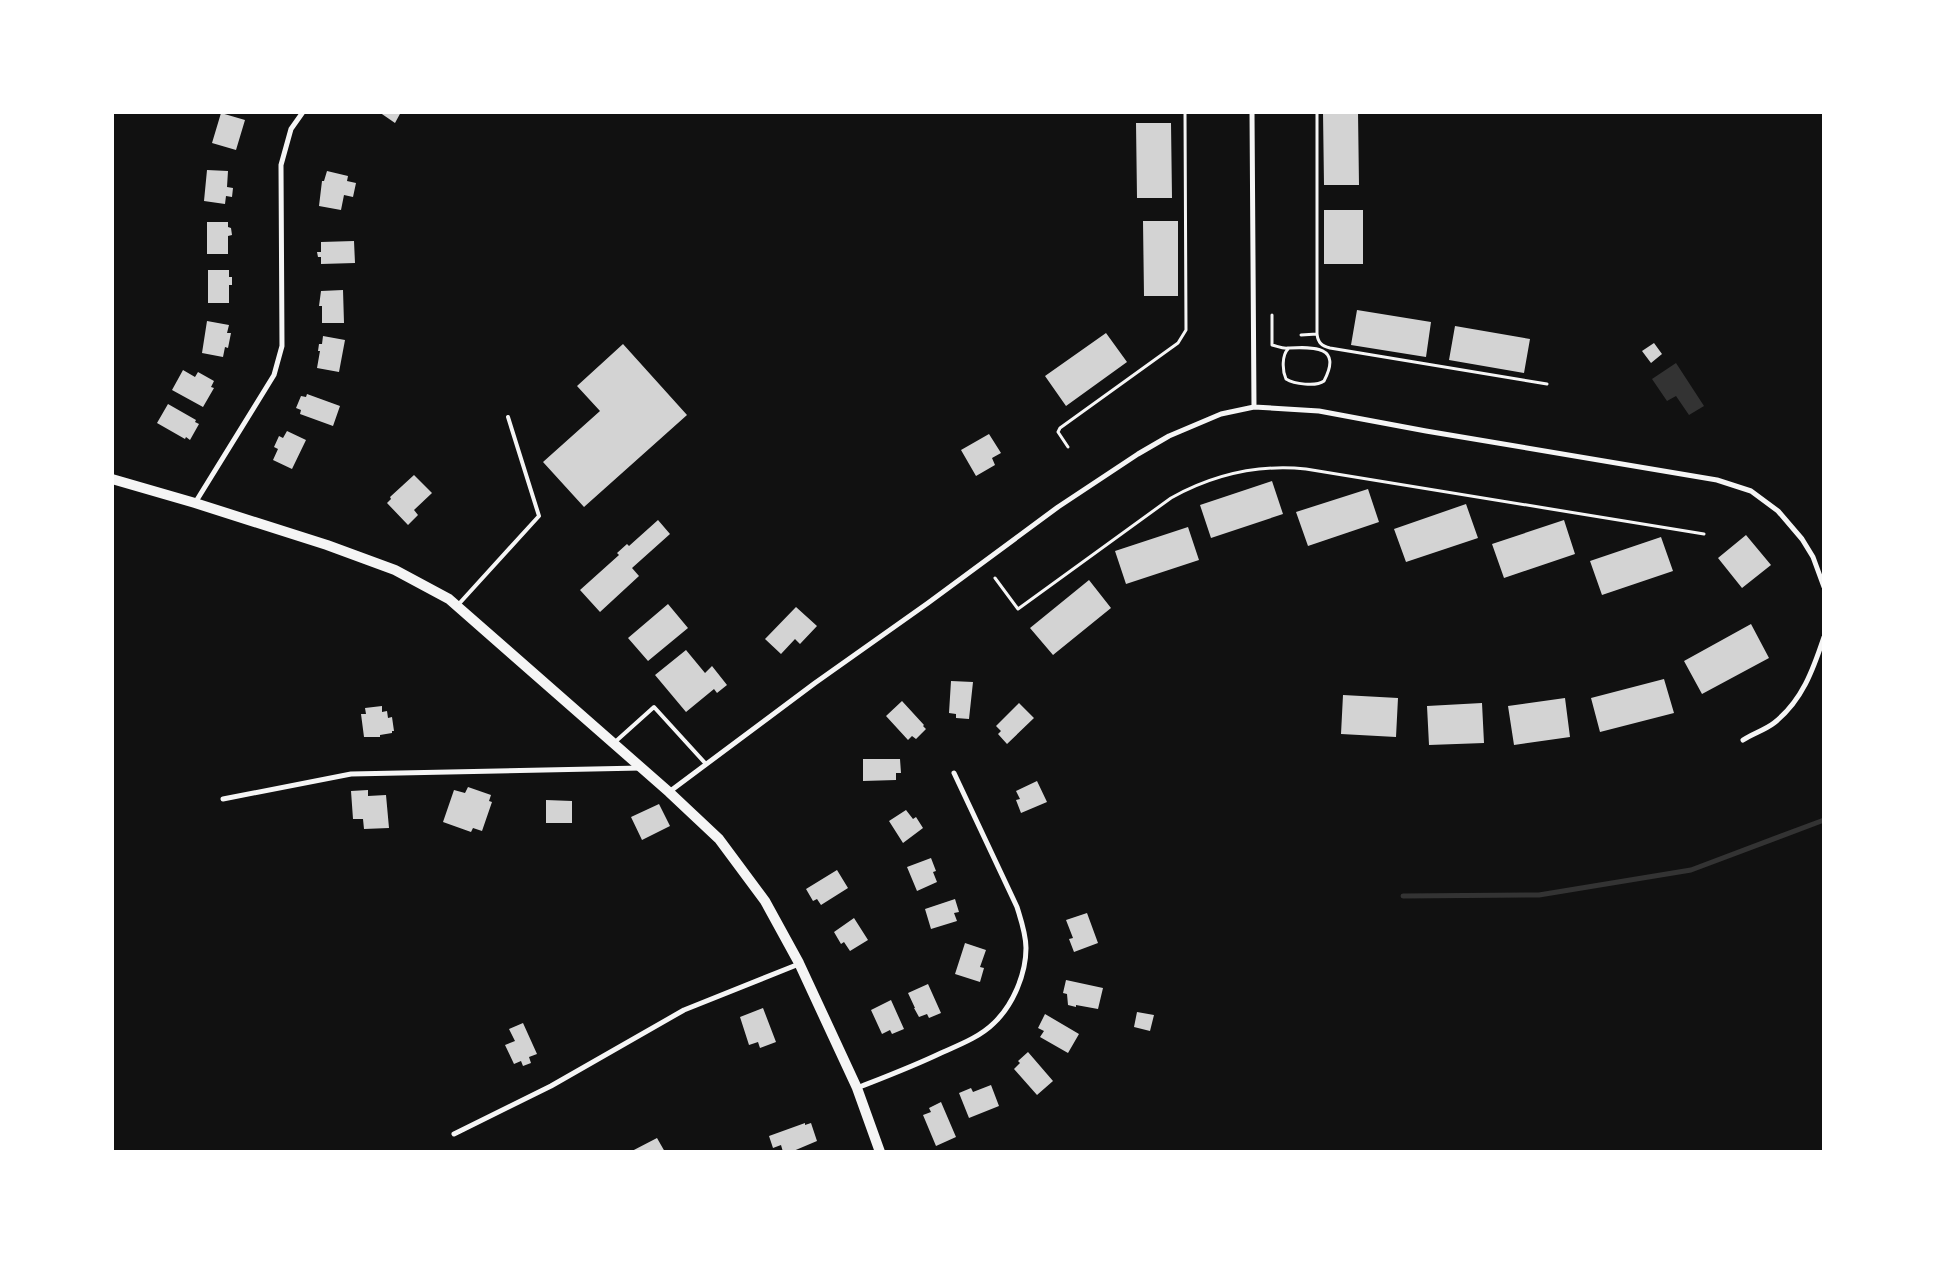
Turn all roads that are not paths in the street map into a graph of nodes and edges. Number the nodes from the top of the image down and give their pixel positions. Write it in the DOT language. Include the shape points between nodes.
graph roads {
  1 [pos="302,112"];
  2 [pos="1252,112"];
  3 [pos="1254,407"];
  4 [pos="508,417"];
  5 [pos="112,479"];
  6 [pos="195,502"];
  7 [pos="1824,587"];
  8 [pos="457,606"];
  9 [pos="1824,637"];
  10 [pos="1742,740"];
  11 [pos="613,743"];
  12 [pos="706,764"];
  13 [pos="642,768"];
  14 [pos="954,773"];
  15 [pos="669,792"];
  16 [pos="223,799"];
  17 [pos="799,963"];
  18 [pos="857,1088"];
  19 [pos="454,1134"];
  20 [pos="880,1152"];
  1 -- 6 [label="street" via="291,129 280,165 282,346 274,375"];
  2 -- 3 [label="street"];
  3 -- 7 [label="street" via="1320,412 1716,480 1750,491 1778,511 1813,557"];
  3 -- 12 [label="street" via="1221,414 1169,436 1138,454 1058,507"];
  4 -- 8 [label="lane" via="539,516"];
  5 -- 6 [label="main road"];
  6 -- 8 [label="main road" via="395,570"];
  8 -- 11 [label="main road"];
  9 -- 10 [label="street" via="1800,696 1773,723"];
  11 -- 12 [label="lane" via="654,707"];
  11 -- 13 [label="main road"];
  12 -- 15 [label="street"];
  13 -- 15 [label="main road"];
  13 -- 16 [label="street" via="350,774"];
  14 -- 18 [label="street" via="1016,907 1026,947 1023,972 1012,1000 994,1024 917,1064"];
  15 -- 17 [label="main road" via="718,839 764,901"];
  17 -- 18 [label="main road"];
  17 -- 19 [label="street" via="684,1010 551,1086"];
  18 -- 20 [label="main road"];
}
